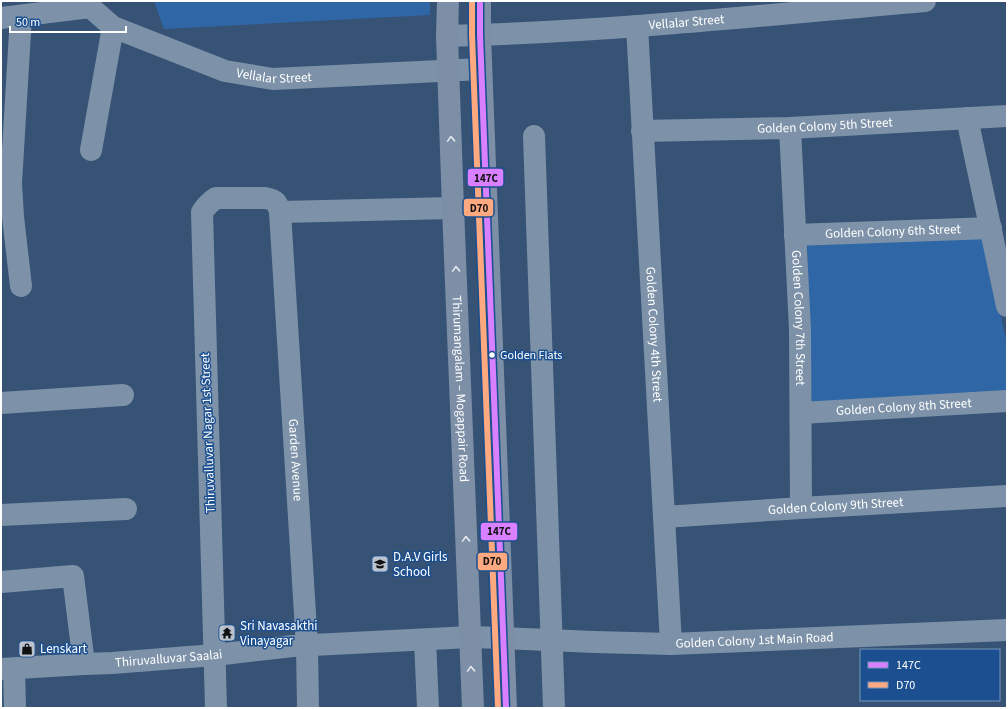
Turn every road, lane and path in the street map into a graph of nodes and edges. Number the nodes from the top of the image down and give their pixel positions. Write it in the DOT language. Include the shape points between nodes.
graph roads {
  1 [pos="448,1"];
  2 [pos="480,1"];
  3 [pos="925,1"];
  4 [pos="89,4"];
  5 [pos="11,17"];
  6 [pos="637,26"];
  7 [pos="113,27"];
  8 [pos="447,36"];
  9 [pos="480,36"];
  10 [pos="481,68"];
  11 [pos="448,70"];
  12 [pos="1007,116"];
  13 [pos="967,118"];
  14 [pos="790,128"];
  15 [pos="642,131"];
  16 [pos="534,136"];
  17 [pos="92,150"];
  18 [pos="453,208"];
  19 [pos="280,212"];
  20 [pos="991,228"];
  21 [pos="795,235"];
  22 [pos="21,286"];
  23 [pos="1007,306"];
  24 [pos="123,395"];
  25 [pos="1007,402"];
  26 [pos="1,403"];
  27 [pos="801,413"];
  28 [pos="1007,496"];
  29 [pos="801,508"];
  30 [pos="126,509"];
  31 [pos="1,515"];
  32 [pos="664,517"];
  33 [pos="1,582"];
  34 [pos="1007,630"];
  35 [pos="470,637"];
  36 [pos="503,638"];
  37 [pos="425,640"];
  38 [pos="552,640"];
  39 [pos="671,644"];
  40 [pos="307,646"];
  41 [pos="215,655"];
  42 [pos="84,664"];
  43 [pos="7,669"];
  44 [pos="15,708"];
  45 [pos="216,708"];
  46 [pos="308,708"];
  47 [pos="428,708"];
  48 [pos="473,708"];
  49 [pos="506,708"];
  50 [pos="554,708"];
  1 -- 8 [label="main road, Thirumangalam – Mogappair Road"];
  2 -- 9 [label="main road"];
  3 -- 6 [label="street, Vellalar Street"];
  4 -- 5 [label="street"];
  4 -- 7 [label="street, Vellalar Street"];
  5 -- 22 [label="street" via="12,217"];
  6 -- 9 [label="street, Vellalar Street"];
  6 -- 15 [label="street, Golden Colony 4th Street"];
  7 -- 11 [label="street, Vellalar Street" via="225,71 274,79"];
  7 -- 17 [label="street"];
  8 -- 9 [label="street, Vellalar Street"];
  8 -- 11 [label="main road, Thirumangalam – Mogappair Road"];
  9 -- 10 [label="main road"];
  10 -- 11 [label="street, Vellalar Street"];
  10 -- 36 [label="main road"];
  18 -- 11 [label="main road, Thirumangalam – Mogappair Road, one-way"];
  12 -- 13 [label="street, Golden Colony 5th Street"];
  13 -- 14 [label="street, Golden Colony 5th Street"];
  13 -- 20 [label="street"];
  14 -- 15 [label="street, Golden Colony 5th Street"];
  14 -- 21 [label="street, Golden Colony 7th Street"];
  15 -- 32 [label="street, Golden Colony 4th Street"];
  16 -- 38 [label="street"];
  18 -- 19 [label="street"];
  35 -- 18 [label="main road, Thirumangalam – Mogappair Road, one-way"];
  19 -- 40 [label="street, Garden Avenue"];
  19 -- 41 [label="street, Thiruvalluvar Nagar 1st Street" via="277,203 265,198 216,198 206,205 202,212"];
  20 -- 21 [label="street, Golden Colony 6th Street"];
  20 -- 23 [label="street"];
  21 -- 27 [label="street, Golden Colony 7th Street"];
  24 -- 26 [label="street"];
  25 -- 27 [label="street, Golden Colony 8th Street"];
  27 -- 29 [label="street, Golden Colony 7th Street"];
  28 -- 29 [label="street, Golden Colony 9th Street"];
  29 -- 32 [label="street, Golden Colony 9th Street"];
  30 -- 31 [label="street"];
  32 -- 39 [label="street, Golden Colony 4th Street"];
  33 -- 42 [label="street" via="73,576"];
  34 -- 39 [label="street, Golden Colony 1st Main Road"];
  35 -- 36 [label="street, Thiruvalluvar Saalai"];
  35 -- 37 [label="street, Thiruvalluvar Saalai"];
  48 -- 35 [label="main road, Thirumangalam – Mogappair Road, one-way"];
  36 -- 38 [label="street, Golden Colony 1st Main Road"];
  36 -- 49 [label="main road"];
  37 -- 40 [label="street, Thiruvalluvar Saalai"];
  37 -- 47 [label="street"];
  38 -- 39 [label="street, Golden Colony 1st Main Road"];
  38 -- 50 [label="street"];
  40 -- 41 [label="street, Thiruvalluvar Saalai"];
  40 -- 46 [label="street, Garden Avenue"];
  41 -- 42 [label="street, Thiruvalluvar Saalai"];
  41 -- 45 [label="street, Thiruvalluvar Nagar 1st Street"];
  42 -- 43 [label="street, Thiruvalluvar Saalai"];
  43 -- 44 [label="street"];
}
